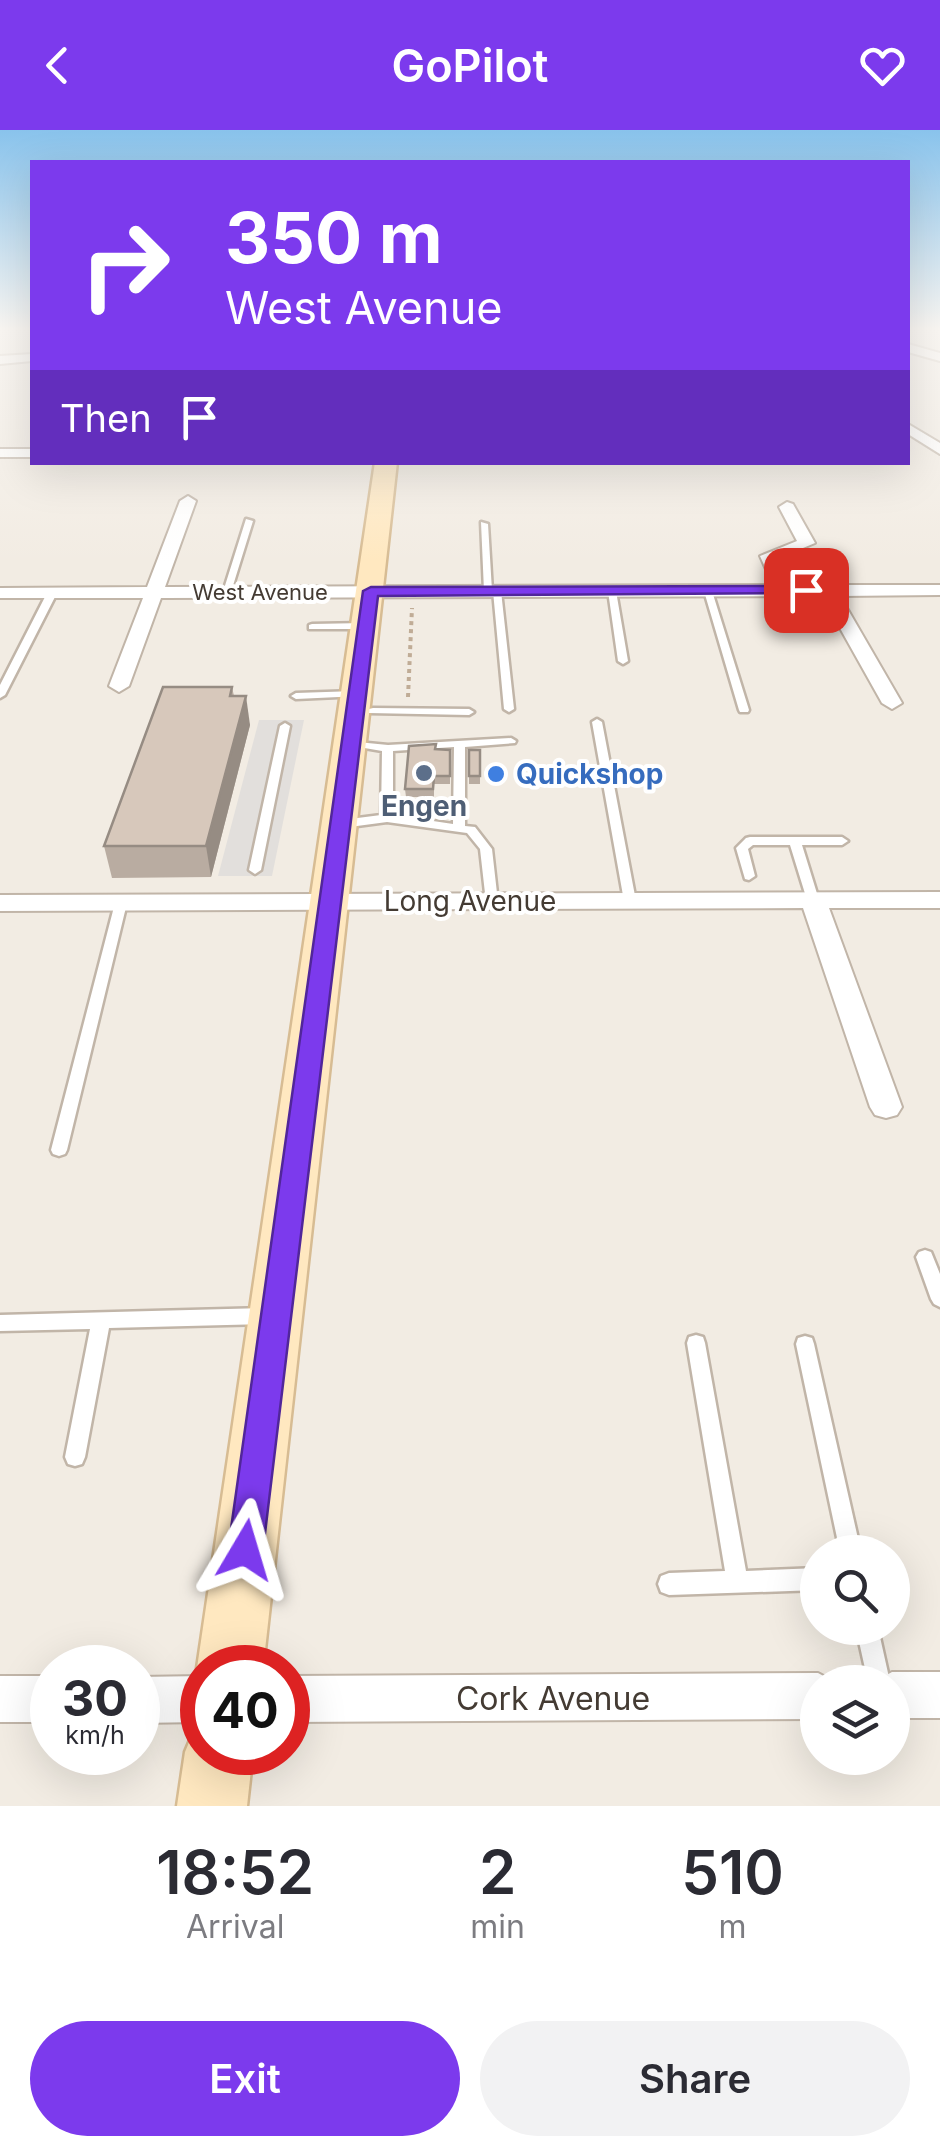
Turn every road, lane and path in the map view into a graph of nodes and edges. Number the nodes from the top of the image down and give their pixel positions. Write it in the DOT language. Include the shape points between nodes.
graph roads {
  1 [pos="910,429"];
  2 [pos="940,451"];
  3 [pos="910,452"];
  4 [pos="0,453"];
  5 [pos="30,453"];
  6 [pos="386,465"];
  7 [pos="188,501"];
  8 [pos="786,507"];
  9 [pos="249,521"];
  10 [pos="484,524"];
  11 [pos="708,590"];
  12 [pos="784,590"];
  13 [pos="828,590"];
  14 [pos="940,590"];
  15 [pos="493,591"];
  16 [pos="612,591"];
  17 [pos="0,592"];
  18 [pos="52,592"];
  19 [pos="153,592"];
  20 [pos="228,592"];
  21 [pos="412,605"];
  22 [pos="368,609"];
  23 [pos="312,626"];
  24 [pos="623,661"];
  25 [pos="119,686"];
  26 [pos="0,696"];
  27 [pos="296,696"];
  28 [pos="892,703"];
  29 [pos="509,708"];
  30 [pos="744,710"];
  31 [pos="407,711"];
  32 [pos="469,712"];
  33 [pos="596,722"];
  34 [pos="367,724"];
  35 [pos="285,726"];
  36 [pos="511,741"];
  37 [pos="460,744"];
  38 [pos="387,818"];
  39 [pos="341,824"];
  40 [pos="459,826"];
  41 [pos="842,840"];
  42 [pos="794,841"];
  43 [pos="255,870"];
  44 [pos="749,876"];
  45 [pos="813,900"];
  46 [pos="940,900"];
  47 [pos="330,901"];
  48 [pos="630,901"];
  49 [pos="121,902"];
  50 [pos="492,902"];
  51 [pos="0,903"];
  52 [pos="886,1108"];
  53 [pos="60,1150"];
  54 [pos="925,1257"];
  55 [pos="940,1299"];
  56 [pos="276,1316"];
  57 [pos="101,1320"];
  58 [pos="0,1323"];
  59 [pos="696,1343"];
  60 [pos="805,1344"];
  61 [pos="75,1457"];
  62 [pos="847,1535"];
  63 [pos="800,1580"];
  64 [pos="737,1582"];
  65 [pos="669,1584"];
  66 [pos="233,1645"];
  67 [pos="940,1695"];
  68 [pos="800,1696"];
  69 [pos="910,1696"];
  70 [pos="0,1699"];
  71 [pos="30,1699"];
  72 [pos="310,1699"];
  73 [pos="216,1775"];
  74 [pos="212,1806"];
  1 -- 2 [label="street"];
  2 -- 3 [label="street"];
  4 -- 5 [label="street"];
  6 -- 22 [label="street"];
  7 -- 19 [label="street"];
  8 -- 12 [label="street" via="807,542 768,556"];
  9 -- 20 [label="lane"];
  10 -- 15 [label="lane"];
  11 -- 12 [label="street, West Avenue"];
  11 -- 16 [label="street, West Avenue"];
  11 -- 30 [label="lane"];
  12 -- 13 [label="street, West Avenue"];
  13 -- 14 [label="street, West Avenue"];
  13 -- 28 [label="street"];
  15 -- 16 [label="street, West Avenue"];
  15 -- 22 [label="street, West Avenue"];
  15 -- 29 [label="lane"];
  16 -- 24 [label="lane"];
  17 -- 18 [label="street, West Avenue"];
  18 -- 19 [label="street, West Avenue"];
  18 -- 26 [label="lane"];
  19 -- 20 [label="street, West Avenue"];
  19 -- 25 [label="street"];
  20 -- 22 [label="street, West Avenue"];
  21 -- 31 [label="path"];
  22 -- 23 [label="lane"];
  22 -- 34 [label="street"];
  27 -- 34 [label="lane"];
  31 -- 32 [label="lane"];
  31 -- 34 [label="lane"];
  33 -- 48 [label="lane"];
  34 -- 37 [label="lane"];
  34 -- 38 [label="lane"];
  34 -- 39 [label="street"];
  35 -- 43 [label="lane"];
  36 -- 37 [label="lane"];
  37 -- 40 [label="lane"];
  38 -- 39 [label="lane"];
  38 -- 40 [label="lane"];
  39 -- 47 [label="street"];
  40 -- 50 [label="lane" via="481,839"];
  41 -- 42 [label="lane"];
  42 -- 44 [label="lane" via="745,844"];
  42 -- 45 [label="lane"];
  45 -- 46 [label="street, Long Avenue"];
  45 -- 48 [label="street, Long Avenue"];
  45 -- 52 [label="street"];
  47 -- 49 [label="street, Long Avenue"];
  47 -- 50 [label="street, Long Avenue"];
  47 -- 56 [label="street"];
  48 -- 50 [label="street, Long Avenue"];
  49 -- 51 [label="street, Long Avenue"];
  49 -- 53 [label="lane"];
  54 -- 55 [label="lane"];
  56 -- 57 [label="lane"];
  56 -- 66 [label="street"];
  57 -- 58 [label="lane"];
  57 -- 61 [label="lane"];
  59 -- 64 [label="lane"];
  60 -- 62 [label="lane"];
  63 -- 64 [label="lane"];
  64 -- 65 [label="lane"];
  67 -- 69 [label="street"];
  68 -- 72 [label="street, Cork Avenue"];
  70 -- 71 [label="street"];
  73 -- 74 [label="street"];
}
